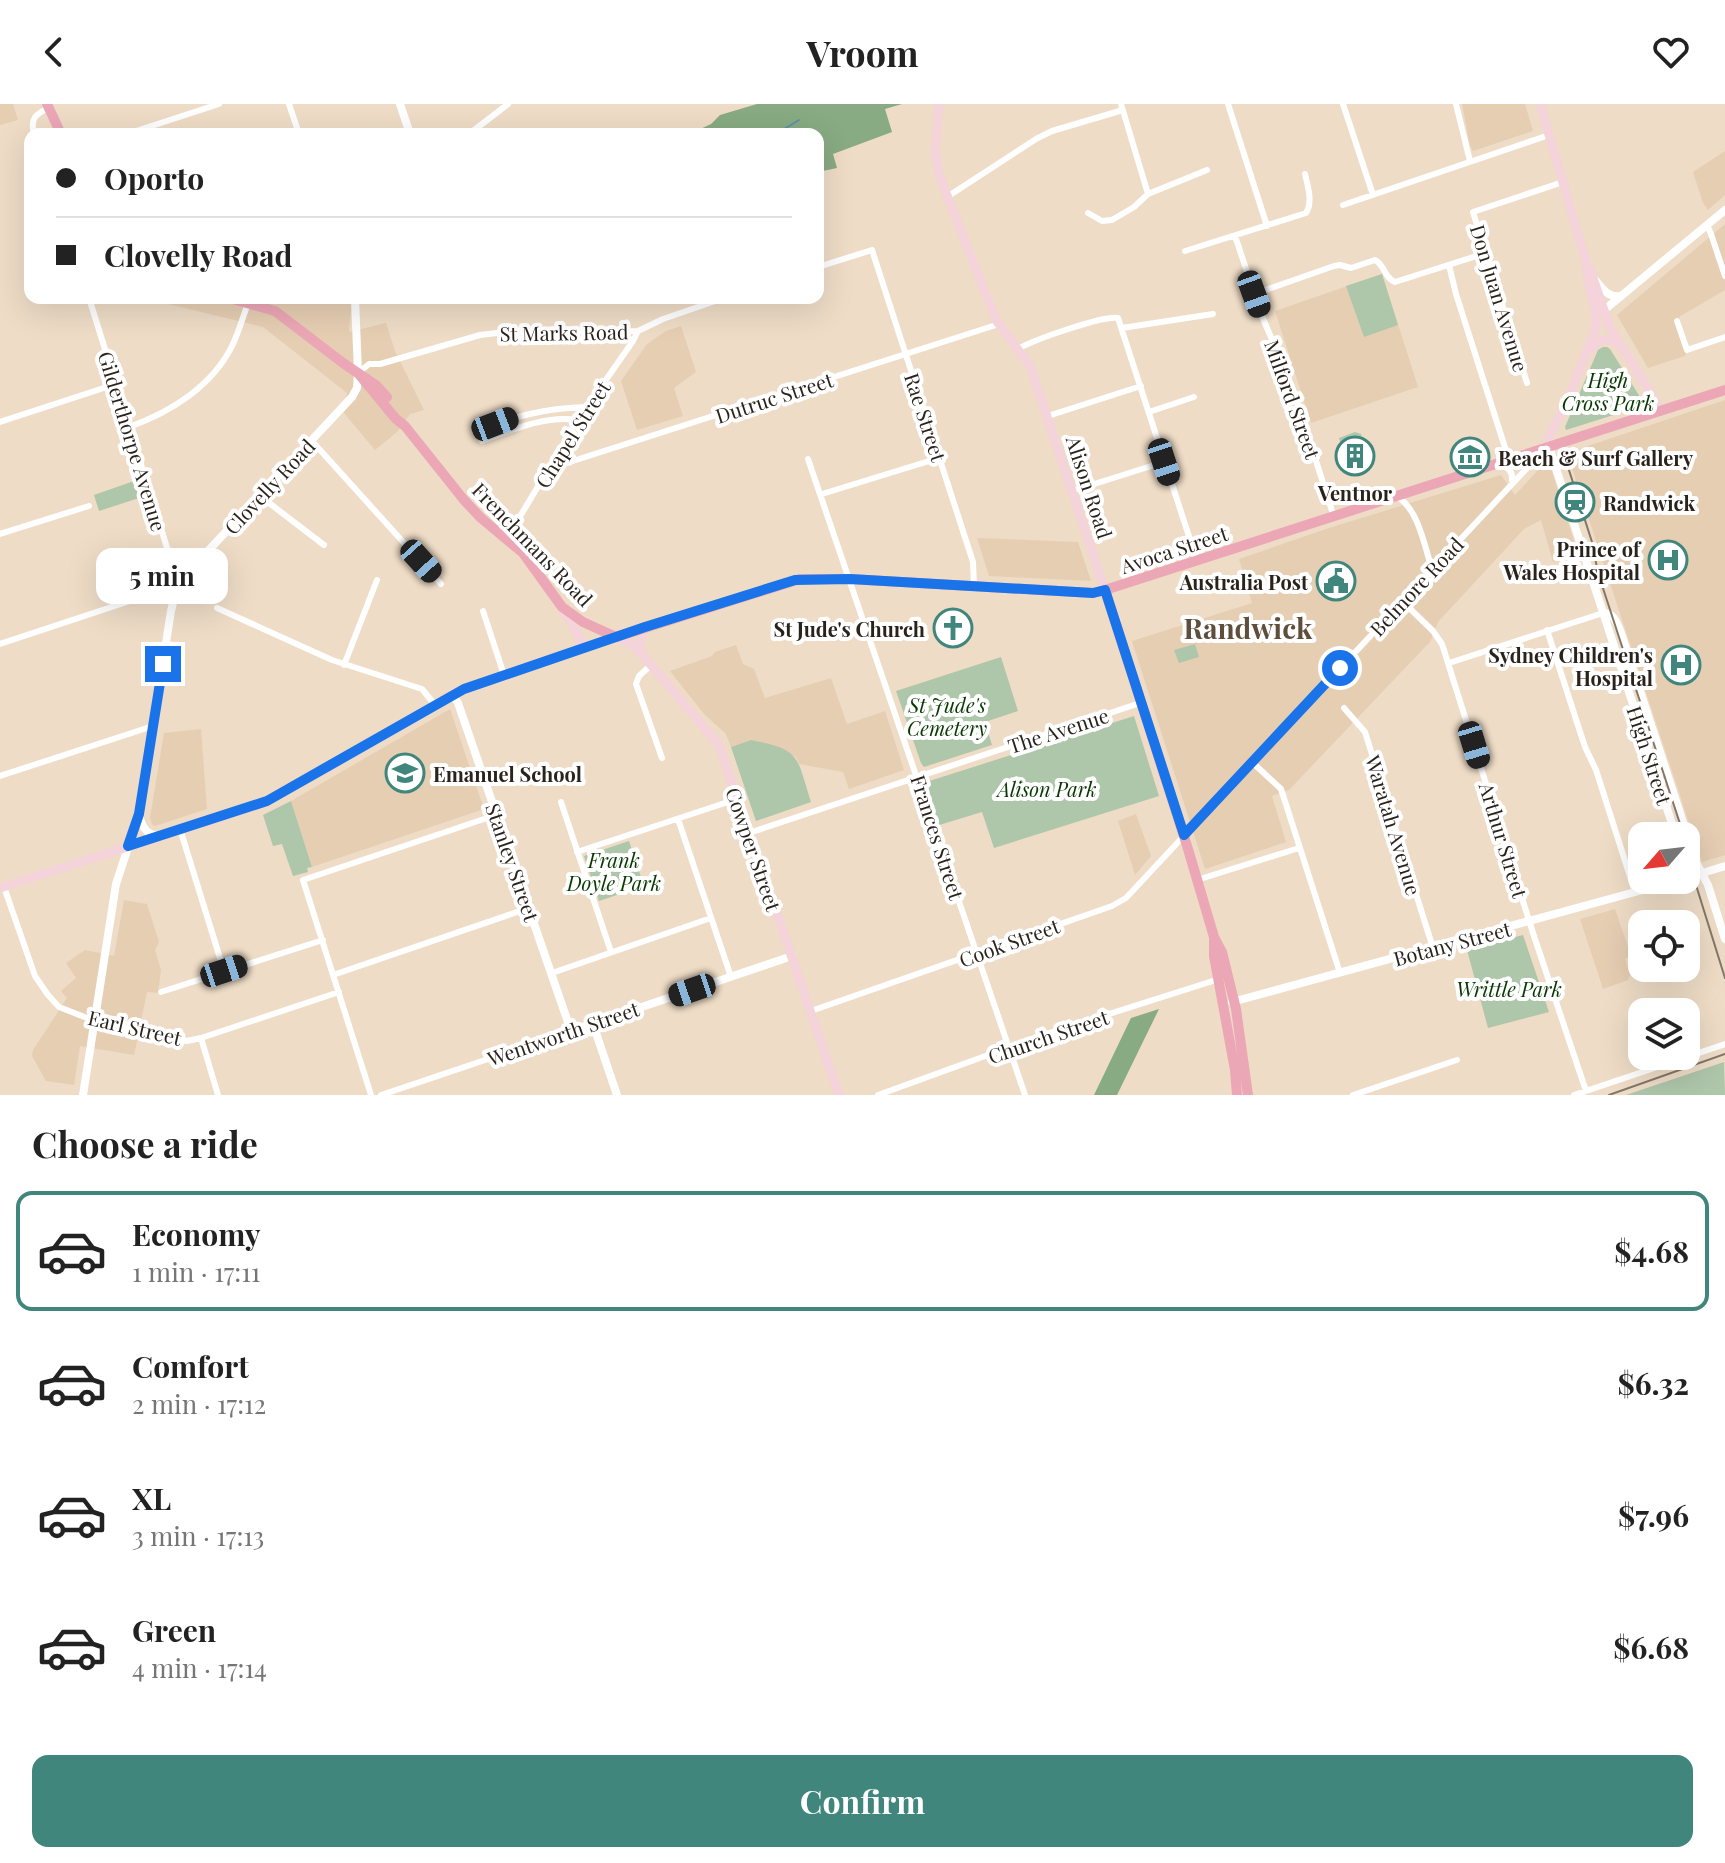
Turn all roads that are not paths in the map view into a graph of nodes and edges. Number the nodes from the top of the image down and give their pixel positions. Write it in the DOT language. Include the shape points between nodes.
graph roads {
  1 [pos="219,104"];
  2 [pos="289,104"];
  3 [pos="400,104"];
  4 [pos="508,104"];
  5 [pos="939,104"];
  6 [pos="1228,104"];
  7 [pos="1343,104"];
  8 [pos="1456,104"];
  9 [pos="1540,104"];
  10 [pos="48,106"];
  11 [pos="1122,107"];
  12 [pos="34,128"];
  13 [pos="58,128"];
  14 [pos="145,128"];
  15 [pos="297,128"];
  16 [pos="408,128"];
  17 [pos="477,128"];
  18 [pos="1549,135"];
  19 [pos="1470,161"];
  20 [pos="1207,170"];
  21 [pos="1305,174"];
  22 [pos="1563,182"];
  23 [pos="1148,194"];
  24 [pos="1373,195"];
  25 [pos="947,197"];
  26 [pos="1343,205"];
  27 [pos="1725,210"];
  28 [pos="1088,213"];
  29 [pos="1707,225"];
  30 [pos="1267,226"];
  31 [pos="1235,236"];
  32 [pos="1185,251"];
  33 [pos="1486,253"];
  34 [pos="1585,258"];
  35 [pos="824,265"];
  36 [pos="1449,265"];
  37 [pos="1725,276"];
  38 [pos="1594,279"];
  39 [pos="1254,294"];
  40 [pos="1621,296"];
  41 [pos="91,304"];
  42 [pos="248,304"];
  43 [pos="251,304"];
  44 [pos="355,304"];
  45 [pos="707,304"];
  46 [pos="1603,311"];
  47 [pos="1213,314"];
  48 [pos="1677,321"];
  49 [pos="999,324"];
  50 [pos="1122,328"];
  51 [pos="1595,330"];
  52 [pos="638,331"];
  53 [pos="1725,337"];
  54 [pos="1621,348"];
  55 [pos="1018,349"];
  56 [pos="905,354"];
  57 [pos="1585,356"];
  58 [pos="358,373"];
  59 [pos="1527,383"];
  60 [pos="116,384"];
  61 [pos="1141,386"];
  62 [pos="1725,390"];
  63 [pos="1194,397"];
  64 [pos="588,407"];
  65 [pos="1660,411"];
  66 [pos="1149,412"];
  67 [pos="1048,416"];
  68 [pos="578,420"];
  69 [pos="0,422"];
  70 [pos="129,427"];
  71 [pos="312,441"];
  72 [pos="1549,447"];
  73 [pos="939,458"];
  74 [pos="808,459"];
  75 [pos="1509,460"];
  76 [pos="1164,462"];
  77 [pos="1498,464"];
  78 [pos="548,469"];
  79 [pos="1511,484"];
  80 [pos="1072,491"];
  81 [pos="822,494"];
  82 [pos="260,496"];
  83 [pos="1398,497"];
  84 [pos="89,506"];
  85 [pos="1334,517"];
  86 [pos="0,534"];
  87 [pos="507,538"];
  88 [pos="324,545"];
  89 [pos="1197,561"];
  90 [pos="1432,569"];
  91 [pos="850,579"];
  92 [pos="377,580"];
  93 [pos="441,584"];
  94 [pos="974,586"];
  95 [pos="178,587"];
  96 [pos="1105,590"];
  97 [pos="555,597"];
  98 [pos="1402,601"];
  99 [pos="217,608"];
  100 [pos="483,611"];
  101 [pos="1603,613"];
  102 [pos="645,627"];
  103 [pos="1547,630"];
  104 [pos="616,637"];
  105 [pos="0,644"];
  106 [pos="578,650"];
  107 [pos="640,652"];
  108 [pos="1449,663"];
  109 [pos="344,665"];
  110 [pos="651,665"];
  111 [pos="504,675"];
  112 [pos="453,695"];
  113 [pos="1140,703"];
  114 [pos="435,705"];
  115 [pos="1344,708"];
  116 [pos="153,726"];
  117 [pos="662,758"];
  118 [pos="1252,762"];
  119 [pos="0,776"];
  120 [pos="918,777"];
  121 [pos="737,799"];
  122 [pos="561,802"];
  123 [pos="139,814"];
  124 [pos="496,815"];
  125 [pos="678,819"];
  126 [pos="1671,822"];
  127 [pos="180,829"];
  128 [pos="749,833"];
  129 [pos="1184,835"];
  130 [pos="158,836"];
  131 [pos="128,846"];
  132 [pos="1299,848"];
  133 [pos="577,852"];
  134 [pos="1725,866"];
  135 [pos="1628,870"];
  136 [pos="1702,873"];
  137 [pos="1197,880"];
  138 [pos="2,888"];
  139 [pos="1628,894"];
  140 [pos="529,908"];
  141 [pos="711,918"];
  142 [pos="1530,922"];
  143 [pos="1214,937"];
  144 [pos="1725,939"];
  145 [pos="323,940"];
  146 [pos="1433,948"];
  147 [pos="611,952"];
  148 [pos="976,953"];
  149 [pos="792,956"];
  150 [pos="224,971"];
  151 [pos="552,973"];
  152 [pos="1340,973"];
  153 [pos="333,975"];
  154 [pos="731,977"];
  155 [pos="1219,979"];
  156 [pos="161,992"];
  157 [pos="339,992"];
  158 [pos="1229,1003"];
  159 [pos="811,1011"];
  160 [pos="93,1021"];
  161 [pos="593,1024"];
  162 [pos="571,1031"];
  163 [pos="201,1038"];
  164 [pos="1724,1045"];
  165 [pos="1010,1049"];
  166 [pos="1457,1060"];
  167 [pos="1586,1091"];
  168 [pos="83,1095"];
  169 [pos="218,1095"];
  170 [pos="371,1095"];
  171 [pos="381,1095"];
  172 [pos="617,1095"];
  173 [pos="839,1095"];
  174 [pos="878,1095"];
  175 [pos="1025,1095"];
  176 [pos="1237,1095"];
  177 [pos="1248,1095"];
  178 [pos="1353,1095"];
  179 [pos="1574,1095"];
  1 -- 14 [label="street"];
  2 -- 15 [label="street"];
  3 -- 16 [label="street"];
  4 -- 17 [label="street"];
  5 -- 25 [label="main road, Alison Road" via="935,159"];
  6 -- 30 [label="street"];
  7 -- 24 [label="street"];
  8 -- 19 [label="street"];
  9 -- 18 [label="main road"];
  10 -- 12 [label="street" via="33,119"];
  10 -- 13 [label="main road"];
  11 -- 23 [label="street"];
  11 -- 25 [label="street" via="1036,139"];
  18 -- 19 [label="street"];
  18 -- 22 [label="main road"];
  19 -- 24 [label="street"];
  20 -- 23 [label="street"];
  21 -- 30 [label="street" via="1309,210"];
  22 -- 33 [label="street, Don Juan Avenue" via="1473,212"];
  22 -- 34 [label="main road"];
  23 -- 28 [label="street" via="1112,220"];
  24 -- 26 [label="street"];
  25 -- 49 [label="main road, Alison Road"];
  27 -- 29 [label="street"];
  29 -- 37 [label="street"];
  29 -- 40 [label="street"];
  30 -- 31 [label="street"];
  31 -- 32 [label="street"];
  31 -- 39 [label="street, Milford Street"];
  33 -- 36 [label="street"];
  33 -- 59 [label="street, Don Juan Avenue"];
  34 -- 38 [label="main road"];
  34 -- 51 [label="main road"];
  35 -- 56 [label="street, Rae Street" via="872,250"];
  36 -- 39 [label="street" via="1397,282 1375,260 1351,268 1334,266"];
  36 -- 75 [label="street"];
  38 -- 40 [label="street" via="1609,295"];
  38 -- 46 [label="main road"];
  39 -- 85 [label="street, Milford Street" via="1294,392"];
  40 -- 46 [label="street"];
  41 -- 60 [label="street, Gilderthorpe Avenue"];
  42 -- 70 [label="street" via="233,344 208,380 171,408"];
  43 -- 58 [label="main road, Frenchmans Road" via="275,311"];
  44 -- 58 [label="street, Clovelly Road"];
  45 -- 52 [label="street, St Marks Road"];
  46 -- 51 [label="main road, Belmore Road"];
  46 -- 54 [label="main road"];
  47 -- 50 [label="street"];
  48 -- 53 [label="street" via="1687,350"];
  49 -- 55 [label="main road, Alison Road"];
  49 -- 56 [label="street, Dutruc Street"];
  50 -- 55 [label="street" via="1113,317"];
  50 -- 61 [label="street"];
  51 -- 57 [label="main road, Belmore Road"];
  52 -- 58 [label="street, St Marks Road" via="480,335 369,364"];
  52 -- 64 [label="street, Chapel Street"];
  54 -- 57 [label="main road" via="1604,339"];
  54 -- 65 [label="main road"];
  55 -- 67 [label="main road, Alison Road" via="1030,366"];
  56 -- 73 [label="street, Rae Street"];
  56 -- 78 [label="street, Dutruc Street"];
  57 -- 72 [label="main road, Belmore Road"];
  58 -- 71 [label="street, Clovelly Road" via="352,397"];
  58 -- 87 [label="main road, Frenchmans Road" via="464,500"];
  60 -- 69 [label="street"];
  60 -- 70 [label="street, Gilderthorpe Avenue"];
  61 -- 66 [label="street"];
  61 -- 67 [label="street"];
  62 -- 65 [label="main road, Avoca Street"];
  63 -- 66 [label="street"];
  64 -- 68 [label="street, Chapel Street"];
  64 -- 68 [label="street" via="527,413 477,431 482,441 545,420"];
  65 -- 72 [label="main road, Avoca Street"];
  66 -- 76 [label="street"];
  67 -- 80 [label="main road, Alison Road"];
  68 -- 78 [label="street, Chapel Street"];
  70 -- 95 [label="street, Gilderthorpe Avenue"];
  71 -- 82 [label="street, Clovelly Road"];
  71 -- 93 [label="street"];
  72 -- 75 [label="main road, Avoca Street"];
  72 -- 79 [label="street, Belmore Road"];
  72 -- 101 [label="street, High Street"];
  73 -- 81 [label="street"];
  73 -- 94 [label="street, Rae Street" via="973,562"];
  74 -- 81 [label="street, Frances Street"];
  75 -- 77 [label="main road, Avoca Street"];
  76 -- 80 [label="street"];
  76 -- 89 [label="street"];
  77 -- 79 [label="street" via="1510,470"];
  77 -- 83 [label="main road, Avoca Street"];
  78 -- 87 [label="street, Chapel Street"];
  79 -- 90 [label="street, Belmore Road"];
  80 -- 96 [label="main road, Alison Road"];
  81 -- 91 [label="street, Frances Street"];
  82 -- 88 [label="street"];
  82 -- 95 [label="street, Clovelly Road"];
  83 -- 85 [label="main road, Avoca Street"];
  83 -- 90 [label="street" via="1413,514"];
  84 -- 86 [label="street"];
  85 -- 89 [label="main road, Avoca Street"];
  87 -- 97 [label="main road, Frenchmans Road"];
  89 -- 96 [label="main road, Avoca Street"];
  90 -- 98 [label="street, Belmore Road"];
  91 -- 94 [label="main road, Avoca Street"];
  91 -- 102 [label="main road, Avoca Street" via="795,580"];
  91 -- 120 [label="street, Frances Street"];
  92 -- 109 [label="street"];
  94 -- 96 [label="main road, Avoca Street"];
  95 -- 105 [label="street"];
  95 -- 116 [label="street, Clovelly Road"];
  96 -- 113 [label="main road, Alison Road"];
  97 -- 104 [label="main road, Frenchmans Road" via="575,617"];
  97 -- 106 [label="main road" via="581,639"];
  98 -- 108 [label="street, Arthur Street" via="1439,637"];
  98 -- 118 [label="street, Belmore Road"];
  99 -- 109 [label="street"];
  100 -- 111 [label="street"];
  101 -- 103 [label="street"];
  101 -- 126 [label="street, High Street"];
  101 -- 136 [label="street, High Street" via="1615,619"];
  102 -- 104 [label="main road, Avoca Street"];
  102 -- 107 [label="main road"];
  103 -- 108 [label="street"];
  103 -- 135 [label="street"];
  104 -- 106 [label="main road, Avoca Street"];
  104 -- 107 [label="main road, Cowper Street"];
  106 -- 111 [label="main road, Avoca Street"];
  107 -- 110 [label="main road, Cowper Street"];
  108 -- 142 [label="street, Arthur Street"];
  109 -- 114 [label="street" via="422,689"];
  110 -- 117 [label="street" via="636,684"];
  110 -- 121 [label="main road, Cowper Street" via="719,745"];
  111 -- 112 [label="main road, Avoca Street"];
  112 -- 114 [label="main road, Avoca Street"];
  112 -- 124 [label="street, Stanley Street"];
  113 -- 120 [label="street, The Avenue"];
  113 -- 129 [label="main road, Alison Road"];
  114 -- 127 [label="main road, Avoca Street" via="267,801"];
  115 -- 146 [label="street, Waratah Avenue" via="1365,732"];
  116 -- 119 [label="street"];
  116 -- 123 [label="street, Clovelly Road"];
  118 -- 129 [label="street, Belmore Road"];
  118 -- 132 [label="street" via="1281,789"];
  120 -- 128 [label="street, The Avenue"];
  120 -- 148 [label="street, Frances Street"];
  121 -- 125 [label="street"];
  121 -- 128 [label="main road, Cowper Street"];
  122 -- 133 [label="street"];
  123 -- 130 [label="street" via="145,830"];
  123 -- 131 [label="street, Clovelly Road"];
  124 -- 140 [label="street, Stanley Street"];
  124 -- 145 [label="street" via="303,880"];
  125 -- 133 [label="street"];
  125 -- 141 [label="street"];
  127 -- 130 [label="main road, Avoca Street"];
  127 -- 150 [label="street"];
  128 -- 149 [label="main road, Cowper Street"];
  129 -- 137 [label="main road, Alison Road"];
  129 -- 148 [label="street, Cook Street" via="1122,901"];
  130 -- 131 [label="main road, Avoca Street"];
  131 -- 138 [label="main road, Avoca Street"];
  131 -- 160 [label="street, Clovelly Road" via="116,884"];
  132 -- 137 [label="street"];
  132 -- 152 [label="street"];
  133 -- 147 [label="street"];
  134 -- 136 [label="street"];
  136 -- 144 [label="street, High Street"];
  137 -- 143 [label="main road, Alison Road"];
  138 -- 160 [label="street, Earl Street" via="40,985 59,1007"];
  139 -- 142 [label="street, Botany Street"];
  140 -- 151 [label="street, Stanley Street"];
  140 -- 153 [label="street"];
  141 -- 147 [label="street"];
  141 -- 154 [label="street"];
  142 -- 146 [label="street, Botany Street"];
  142 -- 167 [label="street, Arthur Street"];
  143 -- 155 [label="main road, Alison Road"];
  143 -- 158 [label="main road, Alison Road" via="1222,952"];
  145 -- 150 [label="street"];
  145 -- 153 [label="street"];
  146 -- 152 [label="street, Botany Street"];
  147 -- 151 [label="street"];
  148 -- 159 [label="street, Cook Street"];
  148 -- 165 [label="street, Frances Street"];
  149 -- 154 [label="street, Wentworth Street"];
  149 -- 159 [label="main road, Cowper Street"];
  150 -- 156 [label="street"];
  151 -- 162 [label="street, Stanley Street"];
  152 -- 158 [label="street, Botany Street"];
  153 -- 157 [label="street"];
  154 -- 161 [label="street, Wentworth Street"];
  155 -- 158 [label="main road, Alison Road"];
  155 -- 165 [label="street, Church Street"];
  157 -- 163 [label="street, Earl Street"];
  157 -- 170 [label="street"];
  158 -- 176 [label="main road, Alison Road"];
  158 -- 177 [label="main road, Alison Road"];
  159 -- 173 [label="main road, Cowper Street"];
  160 -- 163 [label="street, Earl Street" via="187,1041"];
  160 -- 168 [label="street, Clovelly Road"];
  161 -- 162 [label="street, Wentworth Street"];
  161 -- 172 [label="street"];
  162 -- 171 [label="street, Wentworth Street"];
  163 -- 169 [label="street"];
  164 -- 167 [label="street"];
  165 -- 174 [label="street, Church Street"];
  165 -- 175 [label="street, Frances Street"];
  166 -- 178 [label="street"];
  167 -- 179 [label="street"];
}
